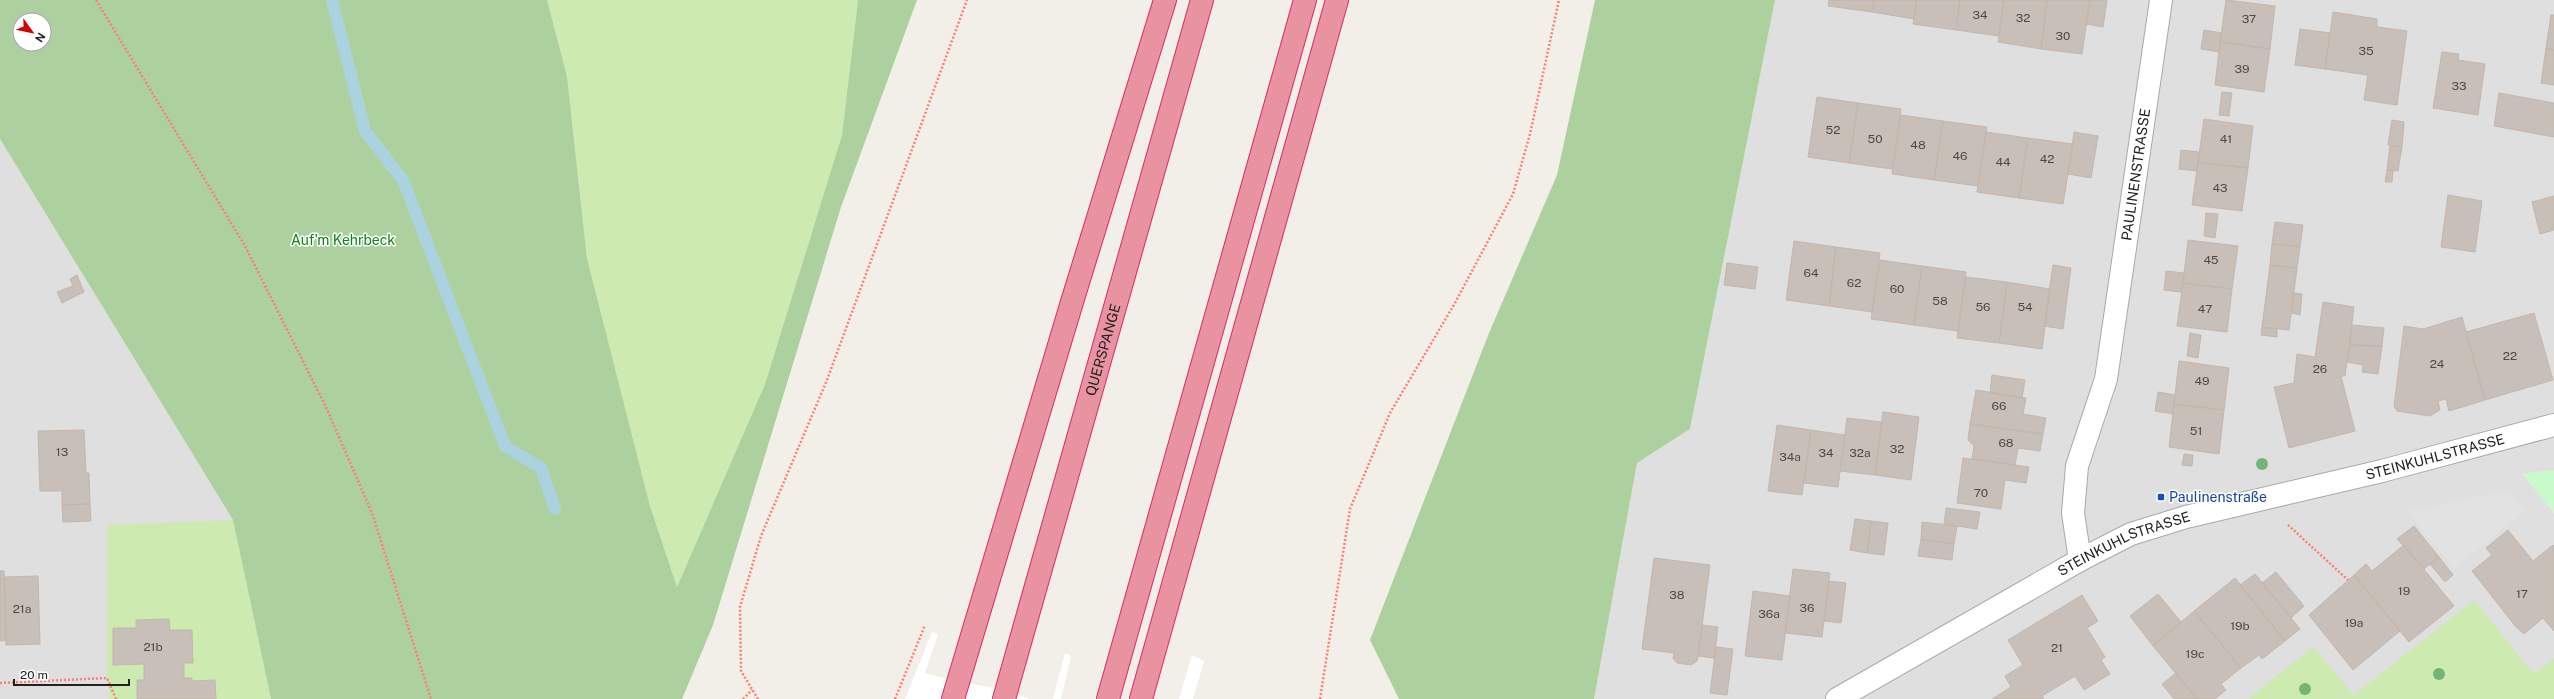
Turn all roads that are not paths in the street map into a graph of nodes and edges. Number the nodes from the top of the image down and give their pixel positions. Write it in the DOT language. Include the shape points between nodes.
graph roads {
  1 [pos="1166,0"];
  2 [pos="1202,0"];
  3 [pos="1305,0"];
  4 [pos="1337,0"];
  5 [pos="2161,0"];
  6 [pos="2554,425"];
  7 [pos="2080,560"];
  8 [pos="956,691"];
  9 [pos="1005,695"];
  10 [pos="1108,699"];
  11 [pos="1141,699"];
  12 [pos="1838,699"];
  1 -- 8 [label="highway" via="1069,310"];
  2 -- 9 [label="highway, QUERSPANGE"];
  3 -- 10 [label="highway"];
  4 -- 11 [label="highway"];
  5 -- 7 [label="street, PAULINENSTRASSE" via="2106,379 2077,466 2073,513"];
  6 -- 7 [label="street, STEINKUHLSTRASSE" via="2462,451 2186,517 2131,534"];
  7 -- 12 [label="street, STEINKUHLSTRASSE"];
}
